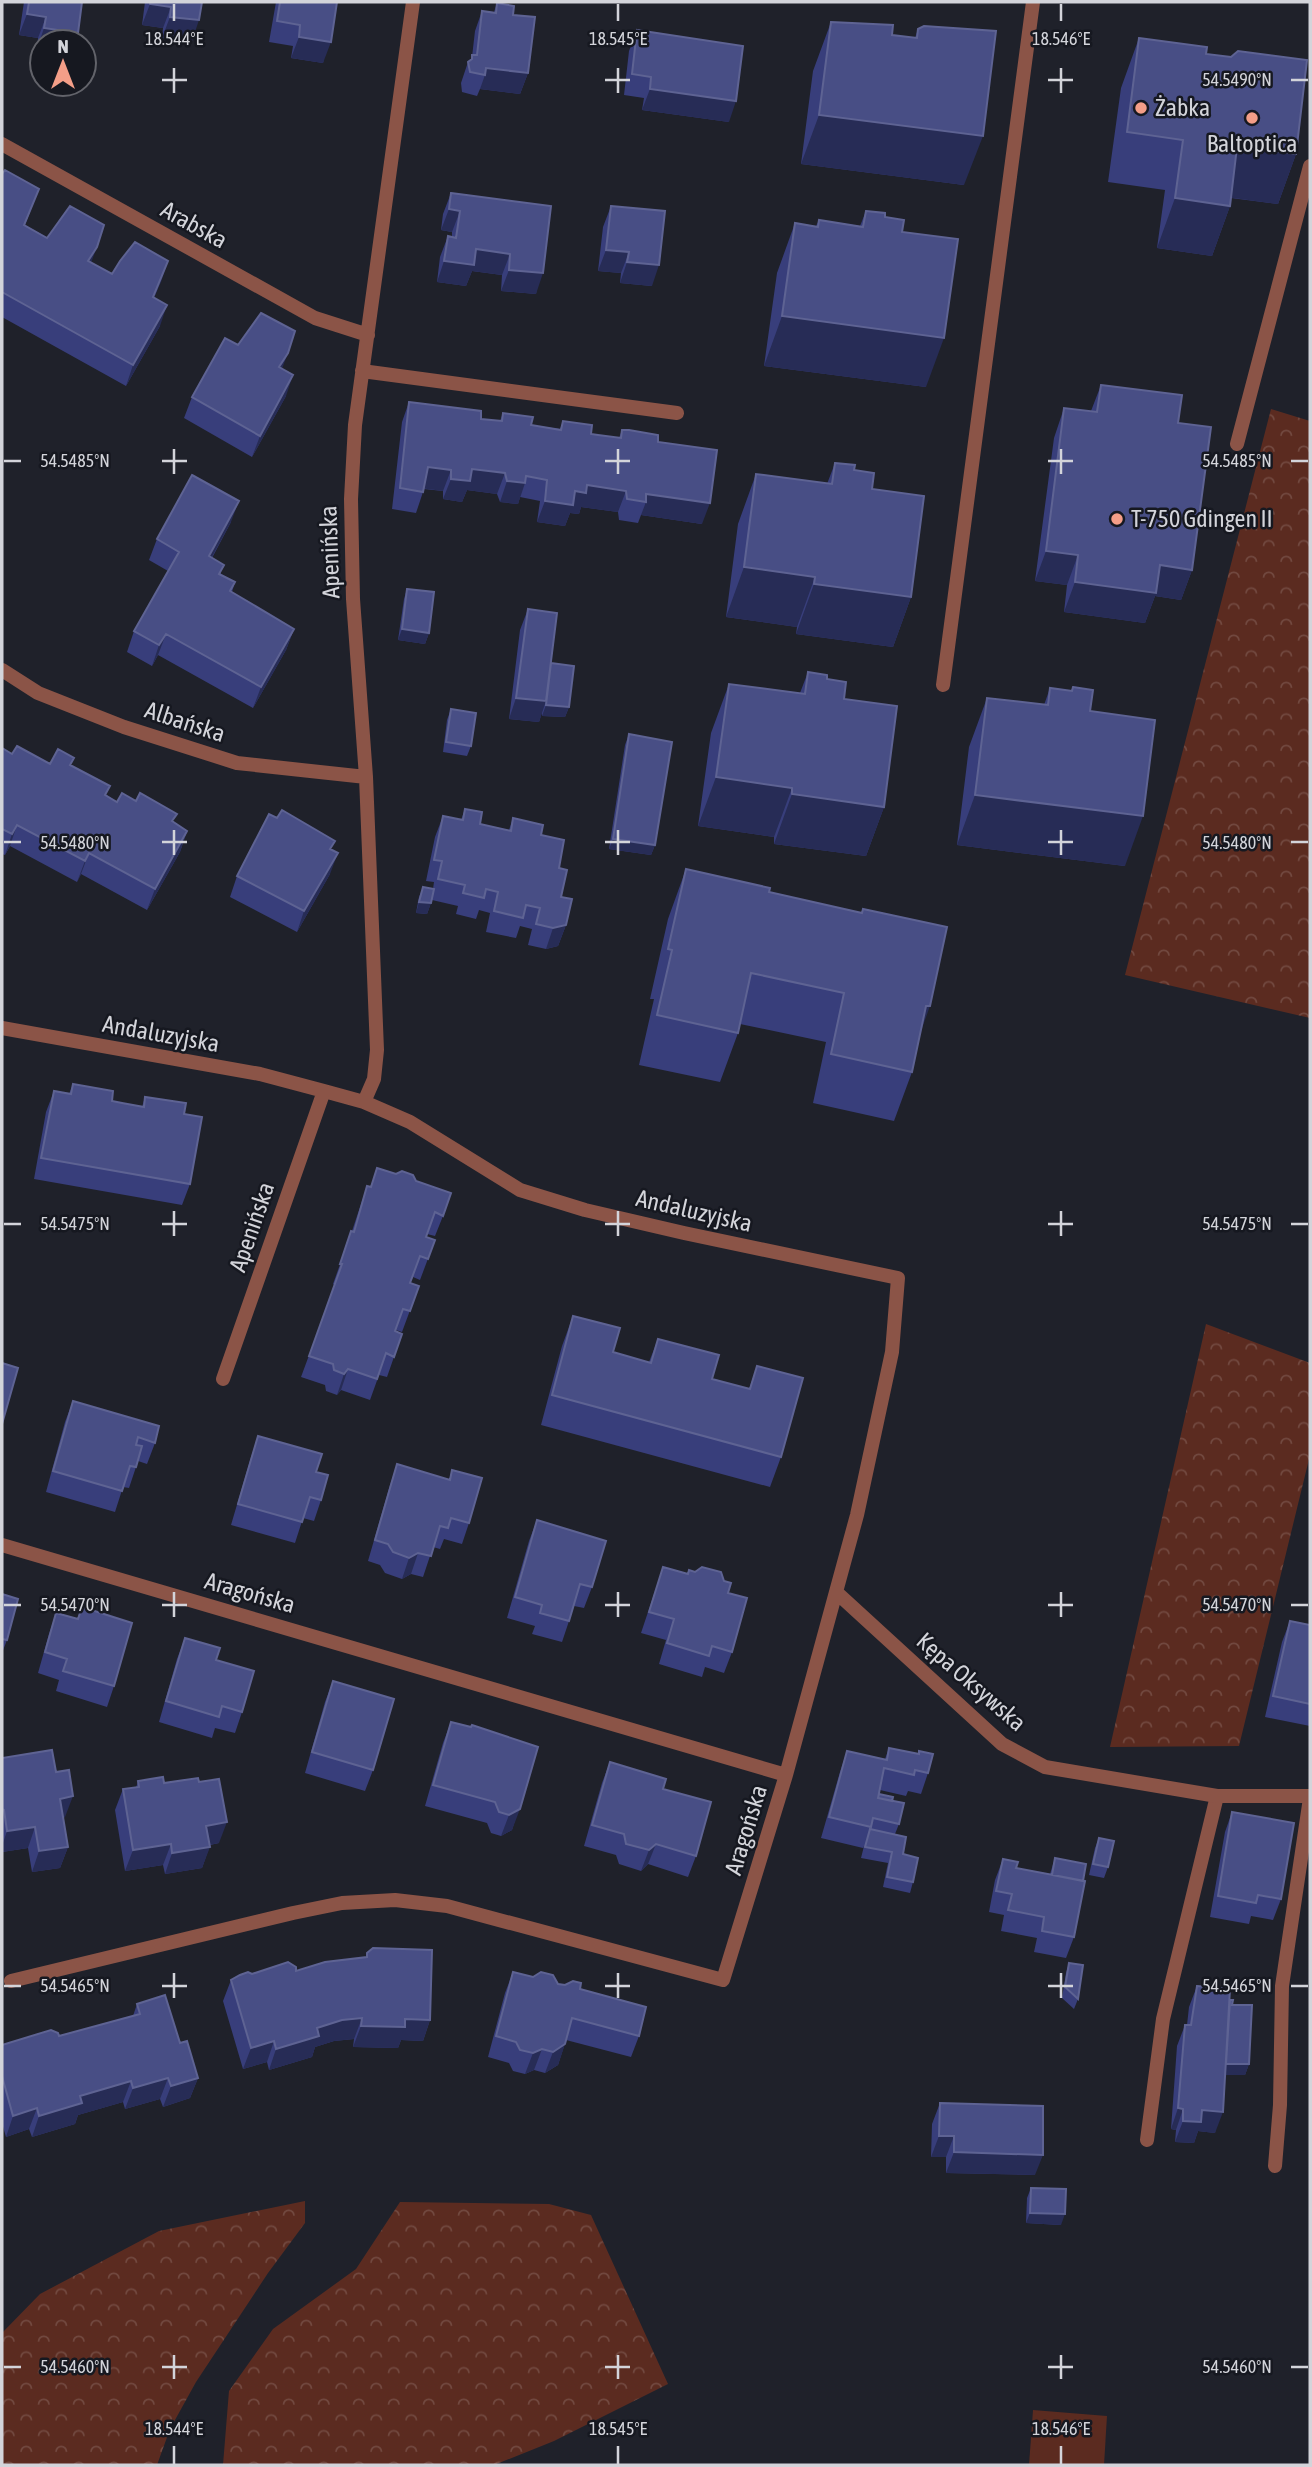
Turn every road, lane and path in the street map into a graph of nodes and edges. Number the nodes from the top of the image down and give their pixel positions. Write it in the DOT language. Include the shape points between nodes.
graph roads {
  1 [pos="413,2"];
  2 [pos="1034,2"];
  3 [pos="2,144"];
  4 [pos="1310,166"];
  5 [pos="368,335"];
  6 [pos="362,371"];
  7 [pos="677,413"];
  8 [pos="1237,444"];
  9 [pos="2,670"];
  10 [pos="943,685"];
  11 [pos="366,777"];
  12 [pos="2,1028"];
  13 [pos="324,1091"];
  14 [pos="364,1102"];
  15 [pos="223,1379"];
  16 [pos="2,1545"];
  17 [pos="836,1592"];
  18 [pos="786,1775"];
  19 [pos="1217,1796"];
  20 [pos="1310,1797"];
  21 [pos="11,1981"];
  22 [pos="1147,2140"];
  23 [pos="1275,2166"];
  1 -- 5 [label="street, Apenińska"];
  2 -- 10 [label="street"];
  3 -- 5 [label="street, Arabska" via="315,318"];
  4 -- 8 [label="street"];
  5 -- 6 [label="street, Apenińska"];
  6 -- 7 [label="street"];
  6 -- 11 [label="street, Apenińska" via="351,499"];
  9 -- 11 [label="street, Albańska" via="50,698 237,763"];
  11 -- 14 [label="street, Apenińska" via="377,1051 374,1079"];
  12 -- 13 [label="street, Andaluzyjska" via="260,1074"];
  13 -- 14 [label="street, Andaluzyjska"];
  13 -- 15 [label="street, Apenińska"];
  14 -- 17 [label="street, Andaluzyjska" via="410,1122 520,1190 585,1210 898,1278 892,1352"];
  16 -- 18 [label="street, Aragońska"];
  17 -- 18 [label="street, Andaluzyjska"];
  17 -- 19 [label="street, Kępa Oksywska" via="1013,1750 1045,1767"];
  18 -- 21 [label="street, Aragońska" via="723,1980 447,1906 395,1900 341,1903 293,1913"];
  19 -- 20 [label="street, Kępa Oksywska"];
  19 -- 22 [label="street" via="1163,2019"];
  20 -- 23 [label="street, Kępa Oksywska" via="1282,1986"];
}
